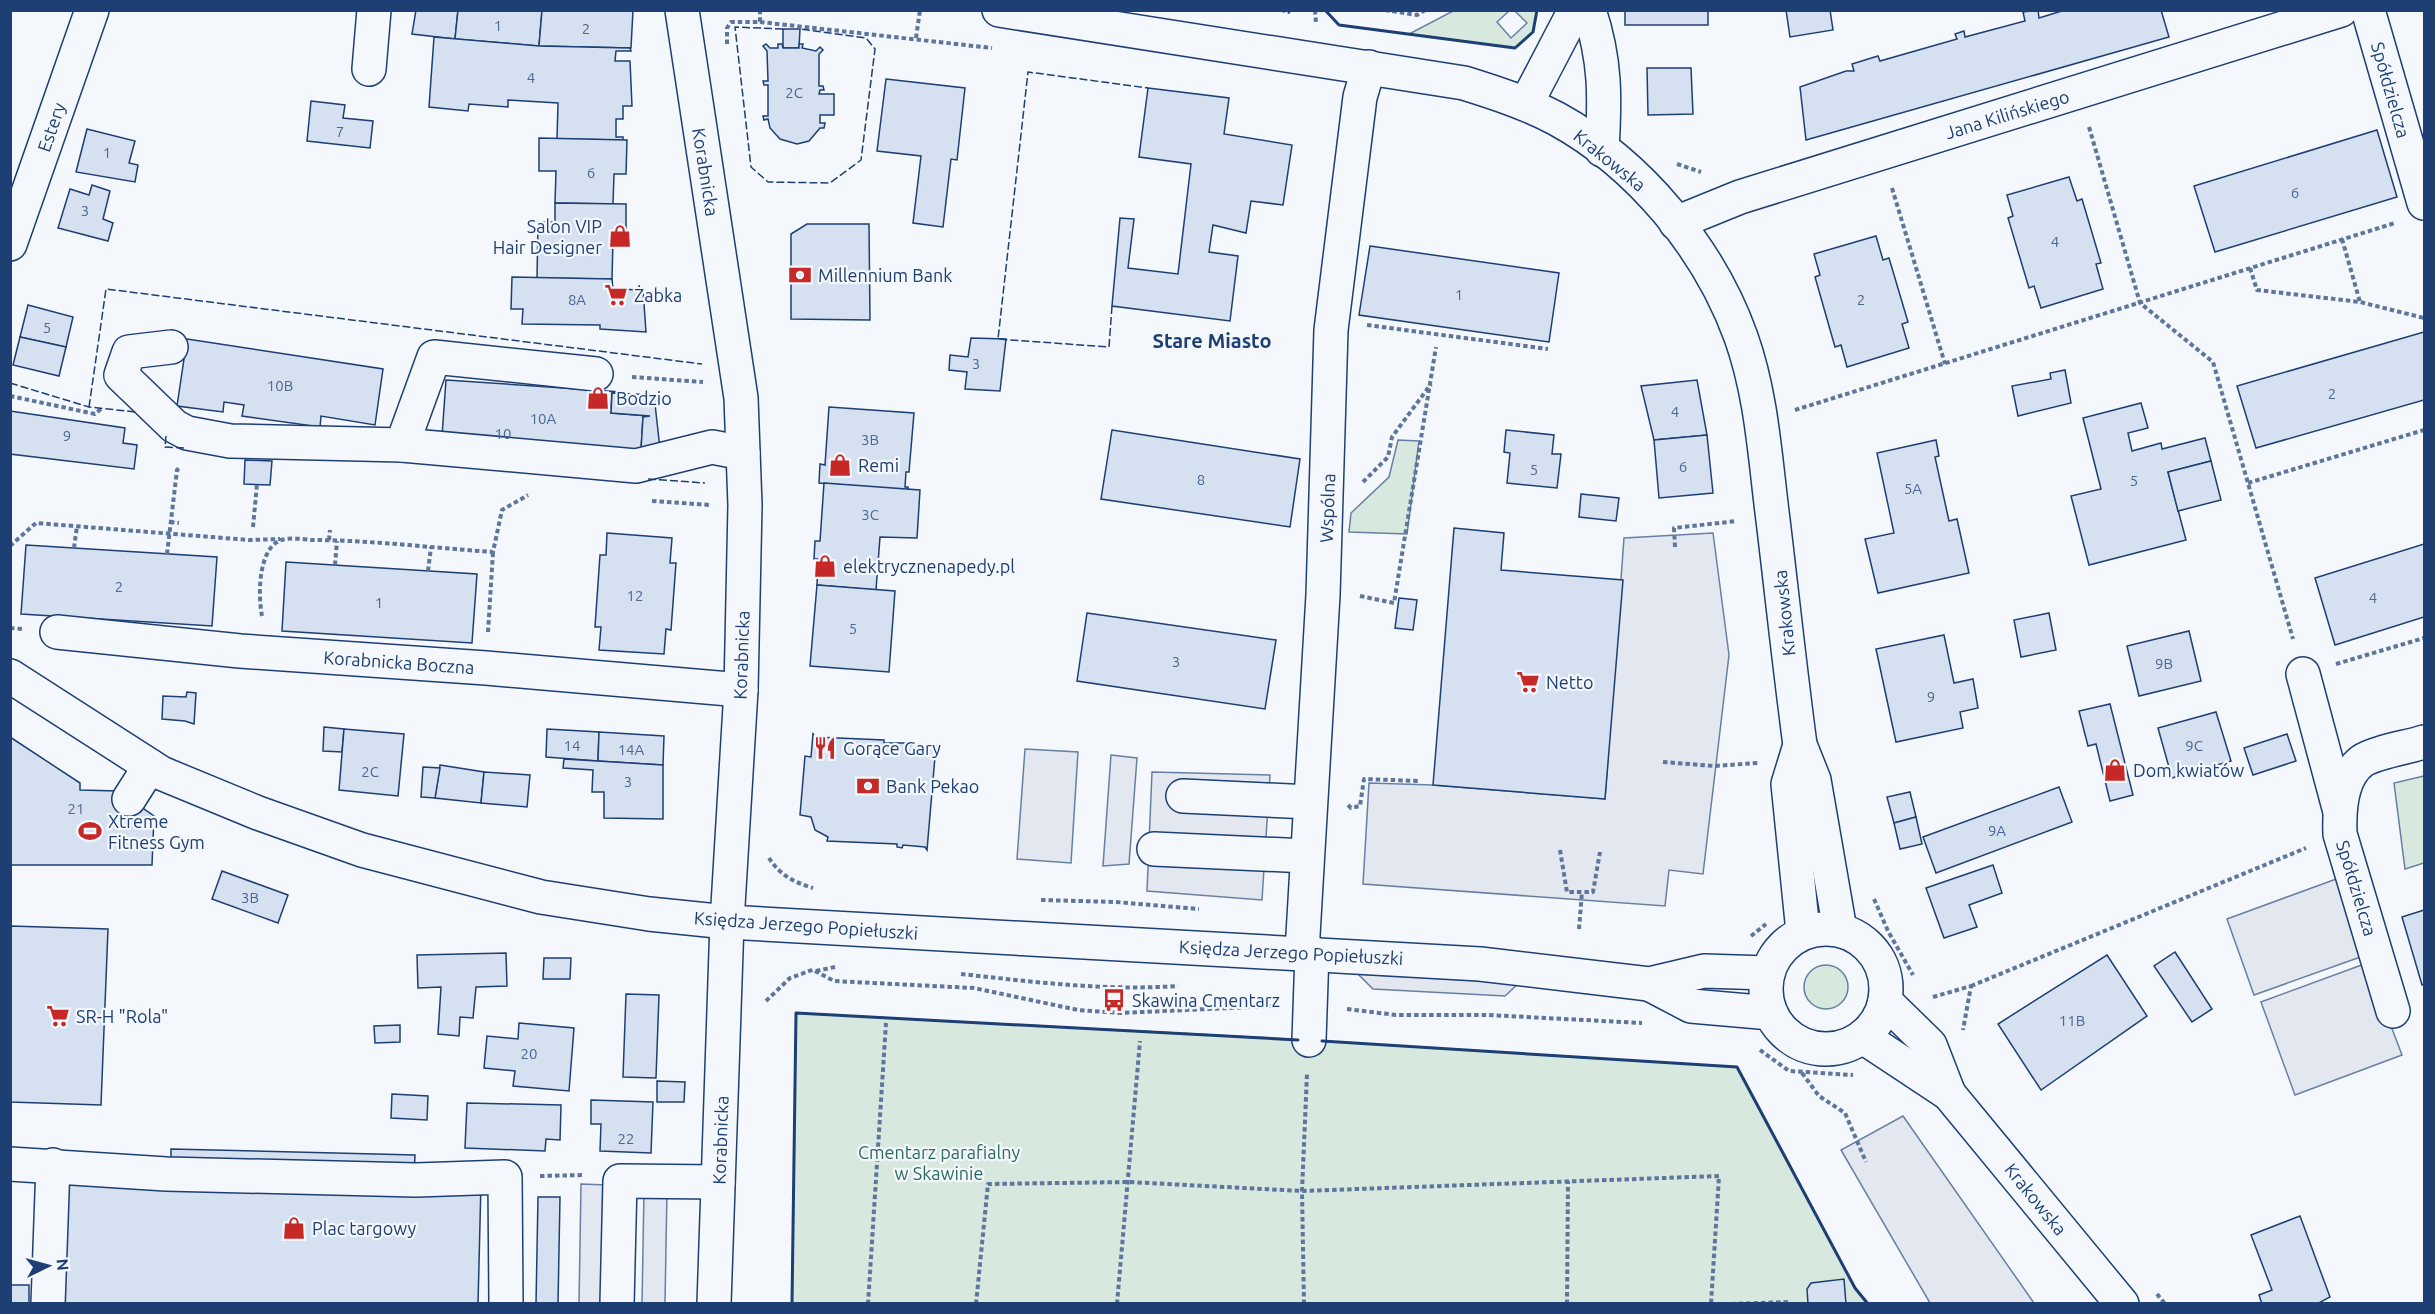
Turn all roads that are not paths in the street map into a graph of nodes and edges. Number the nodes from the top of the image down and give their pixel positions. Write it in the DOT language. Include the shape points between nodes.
graph roads {
  1 [pos="92,10"];
  2 [pos="374,10"];
  3 [pos="682,10"];
  4 [pos="999,10"];
  5 [pos="1575,10"];
  6 [pos="1589,10"];
  7 [pos="2341,10"];
  8 [pos="2368,10"];
  9 [pos="1369,67"];
  10 [pos="369,69"];
  11 [pos="1526,104"];
  12 [pos="1602,150"];
  13 [pos="2414,212"];
  14 [pos="1676,222"];
  15 [pos="10,244"];
  16 [pos="171,348"];
  17 [pos="596,374"];
  18 [pos="402,445"];
  19 [pos="743,453"];
  20 [pos="57,632"];
  21 [pos="2303,674"];
  22 [pos="10,676"];
  23 [pos="741,690"];
  24 [pos="2424,742"];
  25 [pos="1800,745"];
  26 [pos="150,766"];
  27 [pos="1183,796"];
  28 [pos="129,799"];
  29 [pos="1310,802"];
  30 [pos="2339,821"];
  31 [pos="1154,849"];
  32 [pos="1307,856"];
  33 [pos="727,922"];
  34 [pos="1840,930"];
  35 [pos="1803,932"];
  36 [pos="1307,953"];
  37 [pos="1768,973"];
  38 [pos="1649,984"];
  39 [pos="1885,1000"];
  40 [pos="2393,1011"];
  41 [pos="1771,1013"];
  42 [pos="1863,1037"];
  43 [pos="1309,1040"];
  44 [pos="1950,1094"];
  45 [pos="10,1164"];
  46 [pos="53,1165"];
  47 [pos="718,1182"];
  48 [pos="48,1304"];
  49 [pos="506,1304"];
  50 [pos="617,1304"];
  51 [pos="714,1304"];
  52 [pos="2122,1304"];
  1 -- 15 [label="street, Estery"];
  2 -- 10 [label="street"];
  3 -- 19 [label="street, Korabnicka" via="741,398"];
  4 -- 9 [label="street, Krakowska"];
  5 -- 11 [label="street"];
  6 -- 12 [label="street" via="1606,87"];
  7 -- 14 [label="street, Jana Kilińskiego" via="1740,196"];
  8 -- 13 [label="street, Spółdzielcza"];
  9 -- 11 [label="street, Krakowska" via="1464,83"];
  9 -- 29 [label="street, Wspólna" via="1360,98 1331,330 1326,540"];
  11 -- 12 [label="street, Krakowska"];
  12 -- 14 [label="street, Krakowska"];
  14 -- 25 [label="street, Krakowska" via="1727,303 1741,336 1757,395"];
  16 -- 18 [label="street" via="129,352 121,375 187,434 230,441"];
  17 -- 18 [label="street" via="434,357"];
  18 -- 19 [label="street" via="636,466 712,447"];
  19 -- 23 [label="street, Korabnicka"];
  20 -- 23 [label="street, Korabnicka Boczna" via="240,651"];
  21 -- 30 [label="street, Spółdzielcza"];
  22 -- 26 [label="street, Księdza Jerzego Popiełuszki"];
  23 -- 33 [label="street, Korabnicka"];
  24 -- 30 [label="street" via="2363,761 2349,777"];
  25 -- 34 [label="street, Krakowska" via="1814,780"];
  25 -- 35 [label="street, Krakowska" via="1788,784"];
  26 -- 28 [label="street"];
  26 -- 33 [label="street, Księdza Jerzego Popiełuszki" via="258,813 362,850 541,897"];
  27 -- 29 [label="street"];
  29 -- 32 [label="street, Wspólna"];
  30 -- 40 [label="street, Spółdzielcza"];
  31 -- 32 [label="street"];
  32 -- 36 [label="street, Wspólna"];
  33 -- 36 [label="street, Księdza Jerzego Popiełuszki"];
  33 -- 47 [label="street, Korabnicka"];
  34 -- 35 [label="street" via="1821,928"];
  34 -- 39 [label="street" via="1872,949 1886,982"];
  35 -- 37 [label="street" via="1787,942"];
  36 -- 38 [label="street, Księdza Jerzego Popiełuszki" via="1480,964"];
  36 -- 43 [label="street, Wspólna"];
  37 -- 38 [label="street, Księdza Jerzego Popiełuszki" via="1704,972"];
  37 -- 41 [label="street" via="1766,993"];
  38 -- 41 [label="street, Księdza Jerzego Popiełuszki" via="1691,1006"];
  39 -- 42 [label="street" via="1881,1014"];
  39 -- 44 [label="street, Krakowska" via="1930,1045"];
  41 -- 42 [label="street" via="1780,1028 1810,1047 1846,1046"];
  42 -- 44 [label="street, Krakowska"];
  44 -- 52 [label="street, Krakowska"];
  45 -- 46 [label="street"];
  46 -- 48 [label="street"];
  46 -- 49 [label="street" via="166,1174 416,1180 505,1178"];
  47 -- 50 [label="street" via="620,1181"];
  47 -- 51 [label="street, Korabnicka"];
}
